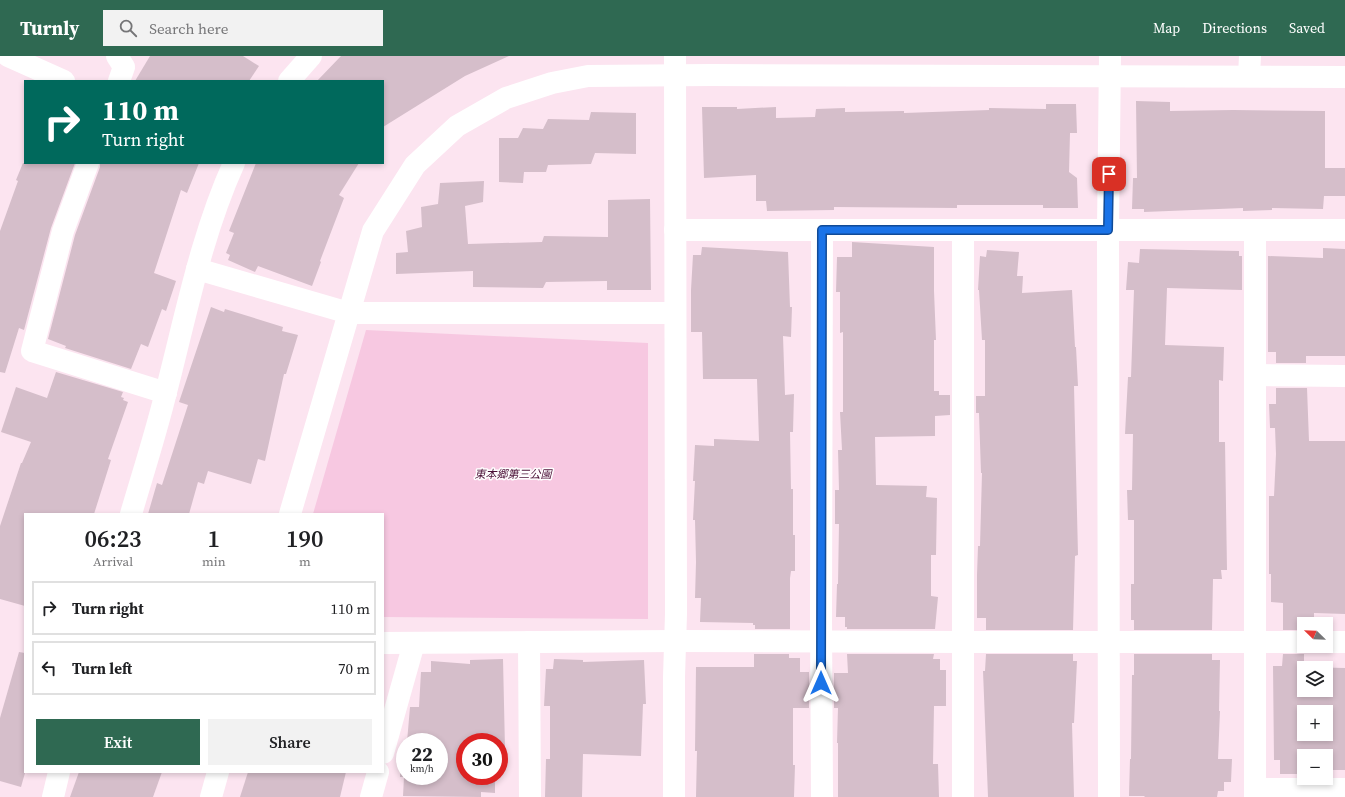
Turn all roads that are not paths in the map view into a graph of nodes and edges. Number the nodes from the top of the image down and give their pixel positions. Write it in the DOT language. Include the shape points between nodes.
graph roads {
  1 [pos="8,56"];
  2 [pos="311,56"];
  3 [pos="675,66"];
  4 [pos="1110,66"];
  5 [pos="1250,66"];
  6 [pos="1345,77"];
  7 [pos="62,80"];
  8 [pos="290,80"];
  9 [pos="88,164"];
  10 [pos="234,164"];
  11 [pos="675,230"];
  12 [pos="822,230"];
  13 [pos="963,230"];
  14 [pos="1108,230"];
  15 [pos="1255,230"];
  16 [pos="1345,230"];
  17 [pos="197,269"];
  18 [pos="349,312"];
  19 [pos="675,313"];
  20 [pos="1255,375"];
  21 [pos="1345,376"];
  22 [pos="166,393"];
  23 [pos="131,513"];
  24 [pos="290,513"];
  25 [pos="675,641"];
  26 [pos="1254,641"];
  27 [pos="529,642"];
  28 [pos="821,642"];
  29 [pos="963,642"];
  30 [pos="1109,642"];
  31 [pos="1297,642"];
  32 [pos="1333,642"];
  33 [pos="1345,642"];
  34 [pos="384,643"];
  35 [pos="414,643"];
  36 [pos="384,749"];
  37 [pos="59,773"];
  38 [pos="218,773"];
  39 [pos="378,773"];
  40 [pos="1345,789"];
  41 [pos="1255,793"];
  42 [pos="52,797"];
  43 [pos="211,797"];
  44 [pos="371,797"];
  45 [pos="530,797"];
  46 [pos="674,797"];
  47 [pos="822,797"];
  48 [pos="963,797"];
  49 [pos="1110,797"];
  1 -- 7 [label="street"];
  2 -- 8 [label="street"];
  3 -- 4 [label="street"];
  3 -- 11 [label="street"];
  3 -- 18 [label="street" via="588,76 552,83 506,98 457,126 415,165 373,231"];
  4 -- 5 [label="street"];
  4 -- 14 [label="street"];
  5 -- 6 [label="street"];
  9 -- 22 [label="street" via="63,231 32,351"];
  10 -- 17 [label="street" via="222,190"];
  11 -- 12 [label="street"];
  11 -- 19 [label="street"];
  12 -- 13 [label="street"];
  12 -- 28 [label="street"];
  13 -- 14 [label="street"];
  13 -- 29 [label="street"];
  14 -- 15 [label="street"];
  14 -- 30 [label="street"];
  15 -- 16 [label="street"];
  15 -- 20 [label="street"];
  17 -- 18 [label="street"];
  17 -- 22 [label="street"];
  18 -- 19 [label="street"];
  18 -- 24 [label="street"];
  19 -- 25 [label="street"];
  20 -- 21 [label="street"];
  20 -- 26 [label="street"];
  22 -- 23 [label="street"];
  25 -- 27 [label="street"];
  25 -- 28 [label="street"];
  25 -- 46 [label="street"];
  26 -- 30 [label="street"];
  26 -- 31 [label="street"];
  26 -- 41 [label="street"];
  27 -- 35 [label="street"];
  27 -- 45 [label="street"];
  28 -- 29 [label="street"];
  28 -- 47 [label="street"];
  29 -- 30 [label="street"];
  29 -- 48 [label="street"];
  30 -- 49 [label="street"];
  32 -- 33 [label="street"];
  34 -- 35 [label="street"];
  35 -- 36 [label="street"];
  37 -- 42 [label="street"];
  38 -- 43 [label="street"];
  39 -- 44 [label="street"];
  40 -- 41 [label="street"];
}
